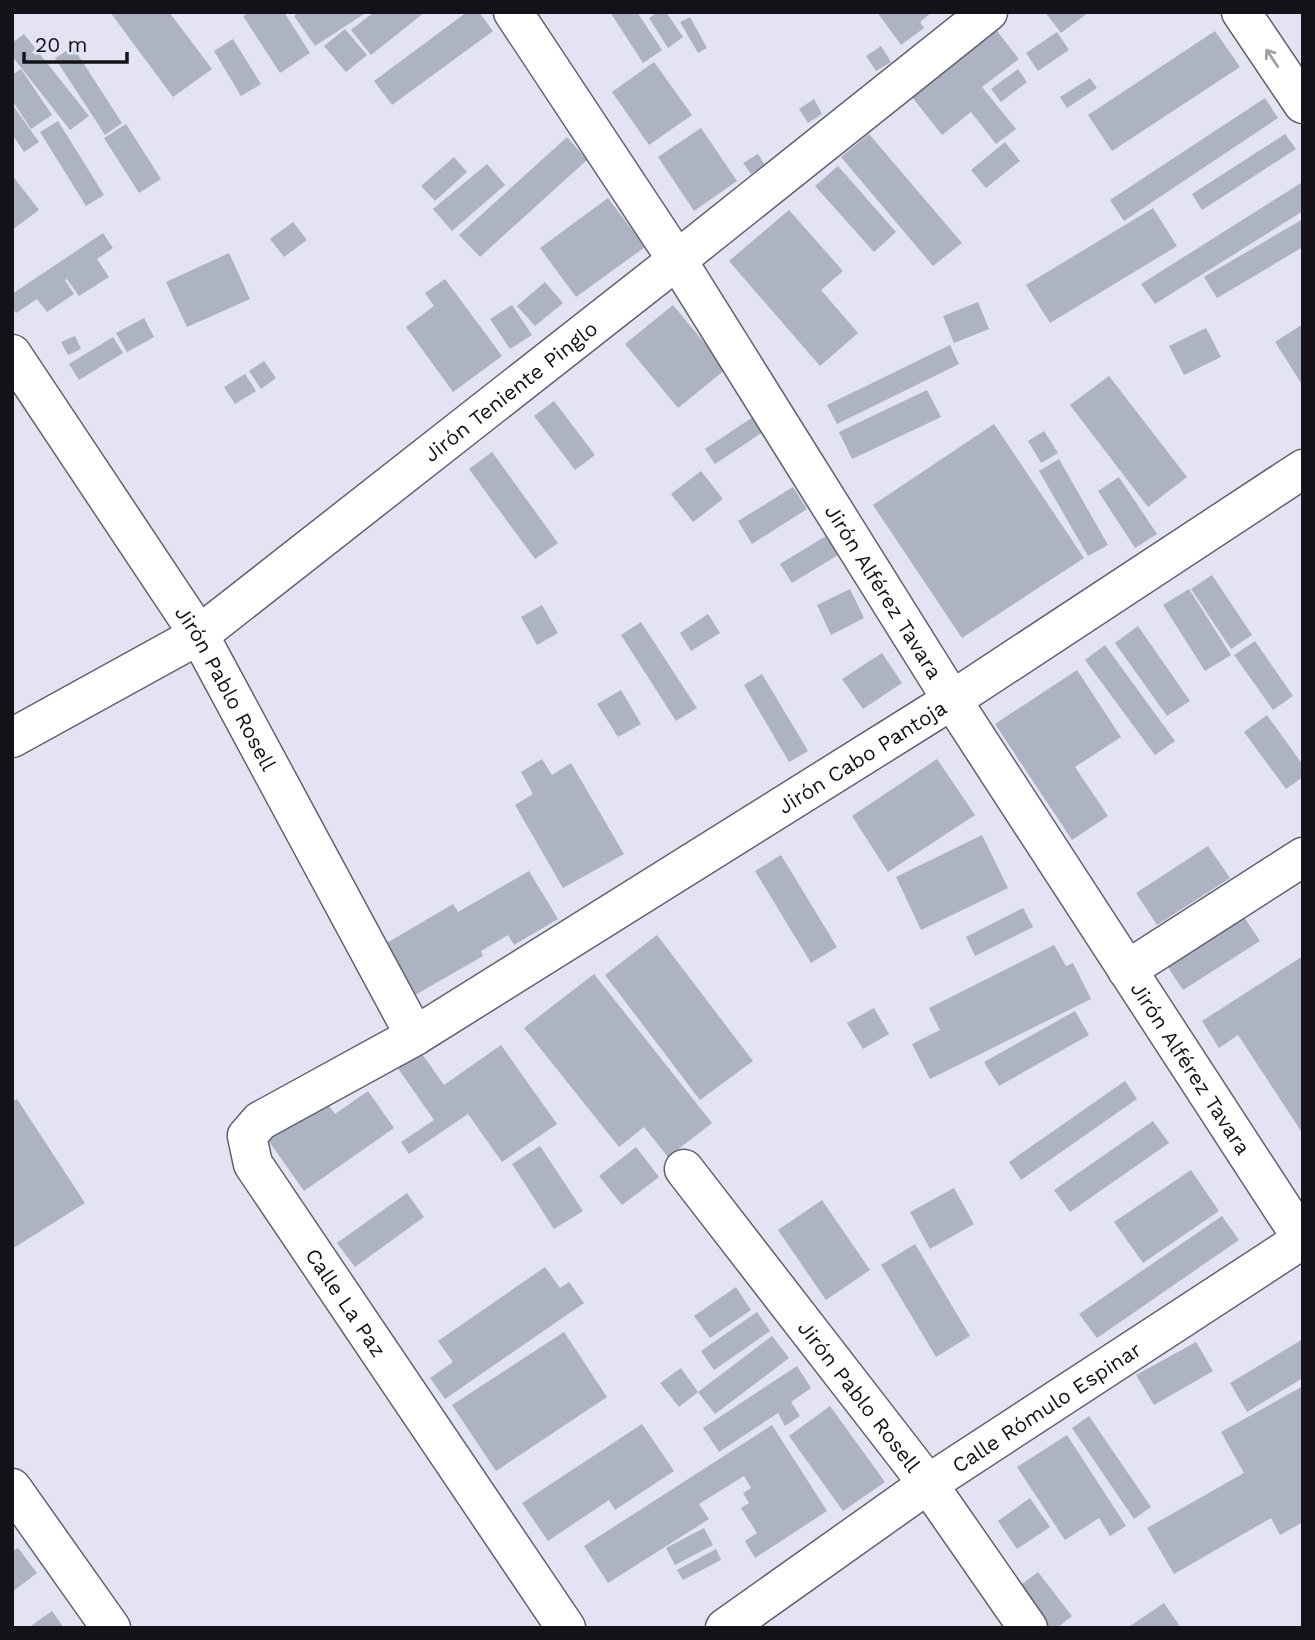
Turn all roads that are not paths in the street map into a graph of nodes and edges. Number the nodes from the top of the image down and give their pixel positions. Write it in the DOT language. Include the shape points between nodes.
graph roads {
  1 [pos="513,12"];
  2 [pos="988,12"];
  3 [pos="1241,12"];
  4 [pos="1303,104"];
  5 [pos="677,260"];
  6 [pos="12,354"];
  7 [pos="1303,469"];
  8 [pos="199,635"];
  9 [pos="952,700"];
  10 [pos="12,738"];
  11 [pos="1303,857"];
  12 [pos="1127,970"];
  13 [pos="415,1036"];
  14 [pos="684,1169"];
  15 [pos="1303,1240"];
  16 [pos="928,1484"];
  17 [pos="12,1488"];
  18 [pos="111,1628"];
  19 [pos="566,1628"];
  20 [pos="725,1628"];
  21 [pos="1028,1628"];
  1 -- 5 [label="street, Jirón Alférez Tavara"];
  2 -- 5 [label="street, Jirón Teniente Pinglo"];
  4 -- 3 [label="street, one-way"];
  5 -- 8 [label="street, Jirón Teniente Pinglo"];
  5 -- 9 [label="street, Jirón Alférez Tavara"];
  6 -- 8 [label="street, Jirón Pablo Rosell"];
  7 -- 9 [label="street, Jirón Cabo Pantoja"];
  8 -- 10 [label="street, Jirón Teniente Pinglo"];
  8 -- 13 [label="street, Jirón Pablo Rosell"];
  9 -- 12 [label="street, Jirón Alférez Tavara"];
  9 -- 13 [label="street, Jirón Cabo Pantoja"];
  11 -- 12 [label="street"];
  12 -- 15 [label="street, Jirón Alférez Tavara"];
  13 -- 19 [label="street, Calle La Paz" via="260,1121 247,1136 253,1164"];
  14 -- 16 [label="street, Jirón Pablo Rosell"];
  15 -- 16 [label="street, Calle Rómulo Espinar"];
  16 -- 20 [label="street, Calle Rómulo Espinar"];
  16 -- 21 [label="street, Jirón Pablo Rosell"];
  17 -- 18 [label="street"];
}
